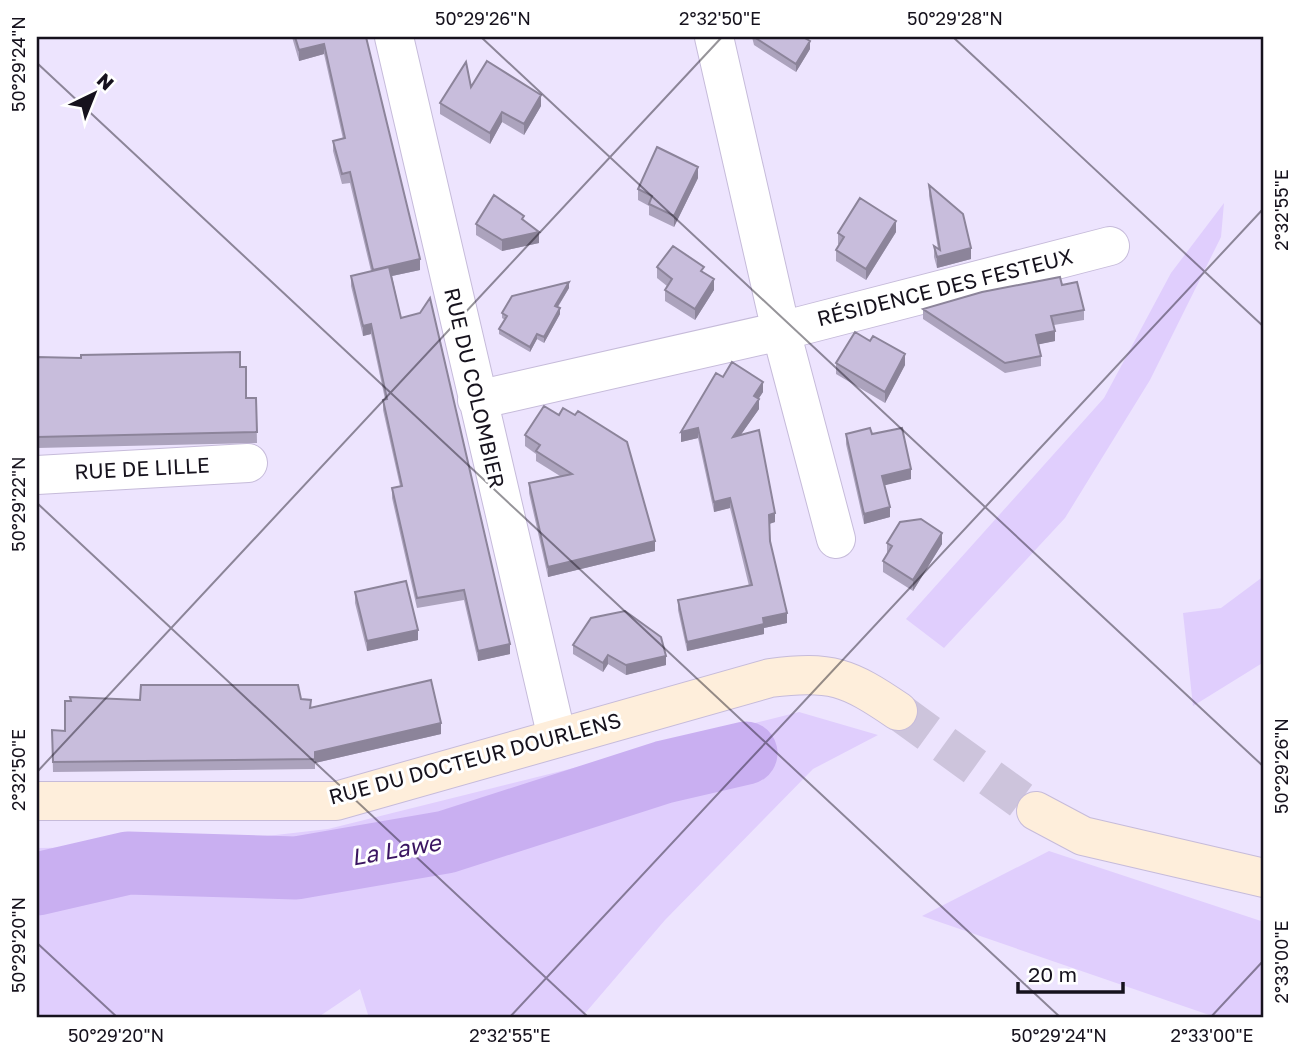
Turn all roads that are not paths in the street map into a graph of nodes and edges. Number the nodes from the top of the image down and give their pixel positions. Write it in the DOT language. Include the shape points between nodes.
graph roads {
  1 [pos="394,37"];
  2 [pos="714,37"];
  3 [pos="1110,246"];
  4 [pos="781,331"];
  5 [pos="477,400"];
  6 [pos="248,463"];
  7 [pos="37,475"];
  8 [pos="836,539"];
  9 [pos="898,711"];
  10 [pos="557,738"];
  11 [pos="37,800"];
  12 [pos="1036,811"];
  13 [pos="1264,878"];
  1 -- 5 [label="street, RUE DU COLOMBIER"];
  2 -- 4 [label="street"];
  3 -- 4 [label="street, RÉSIDENCE DES FESTEUX"];
  4 -- 5 [label="street, RÉSIDENCE DES FESTEUX"];
  4 -- 8 [label="street"];
  5 -- 10 [label="street, RUE DU COLOMBIER"];
  6 -- 7 [label="street, RUE DE LILLE"];
  9 -- 10 [label="street, RUE DU DOCTEUR DOURLENS" via="856,682 808,673 770,678"];
  10 -- 11 [label="street, RUE DU DOCTEUR DOURLENS" via="336,801"];
  12 -- 13 [label="street" via="1083,836"];
}
